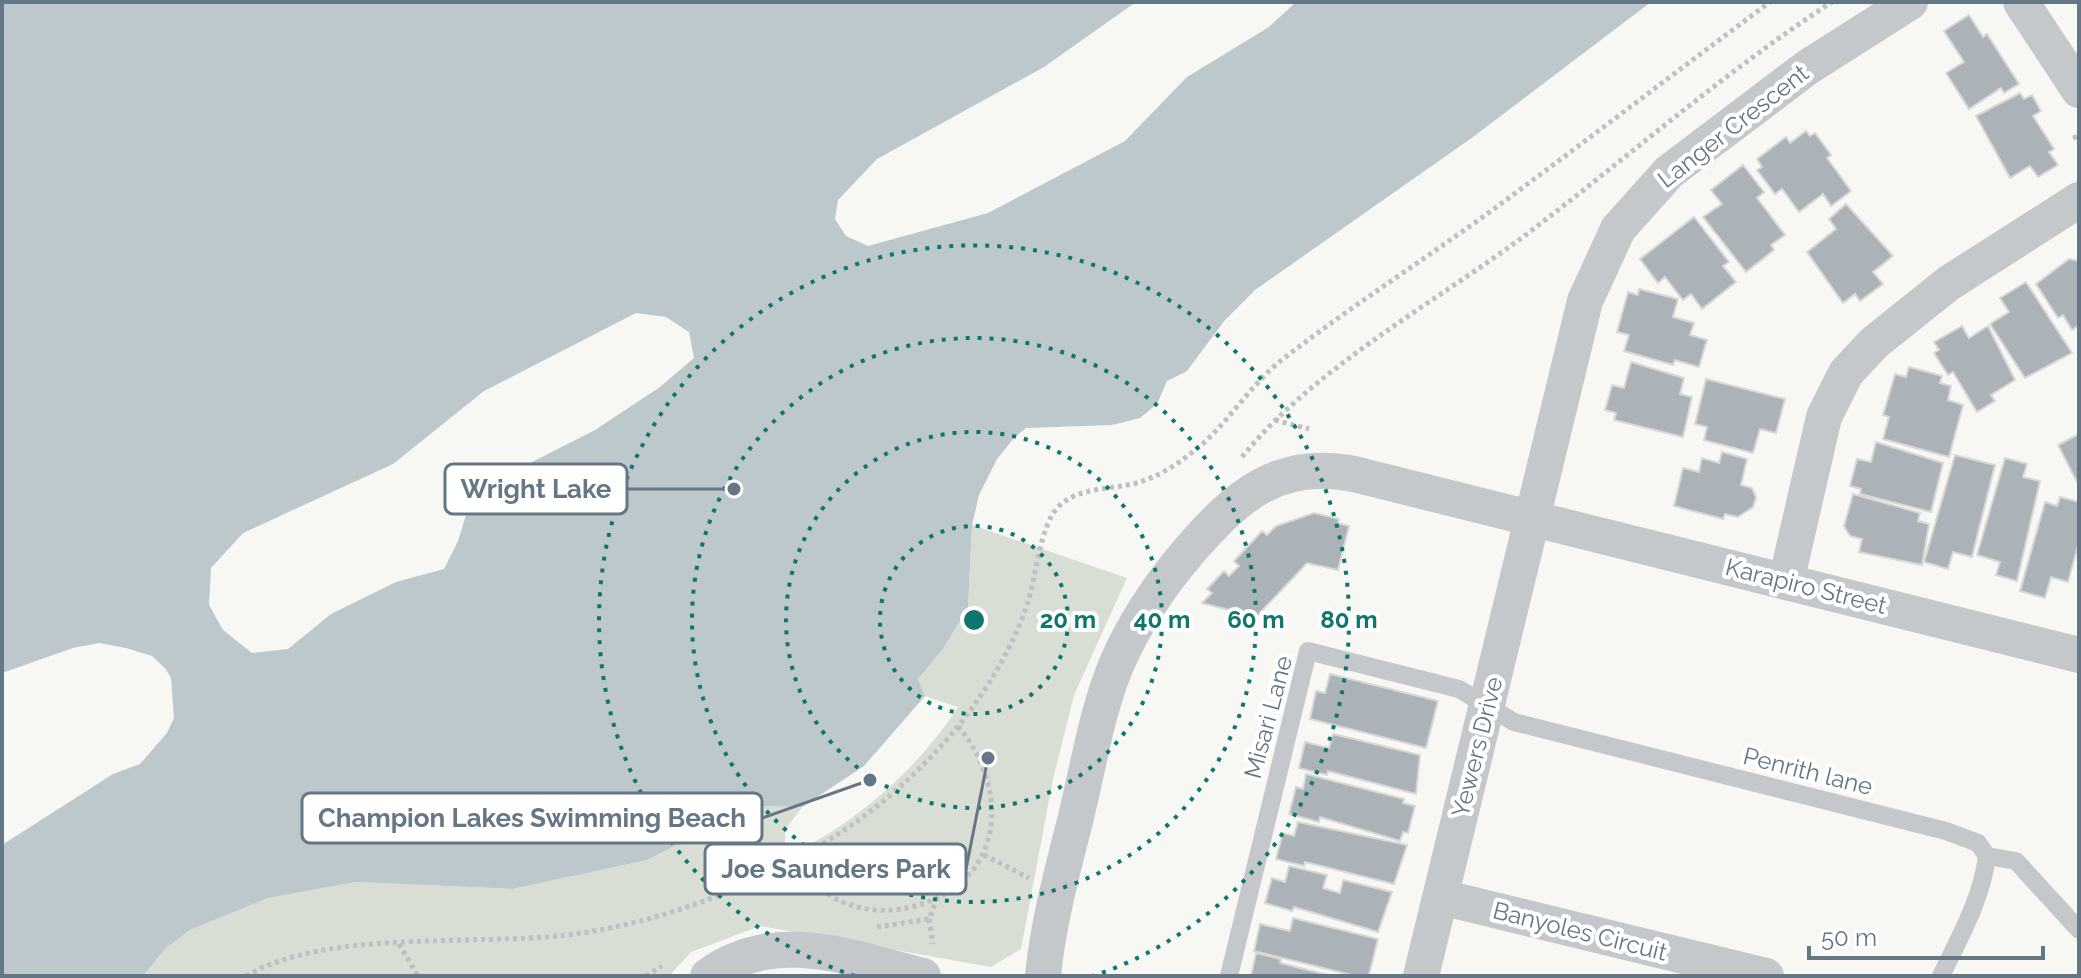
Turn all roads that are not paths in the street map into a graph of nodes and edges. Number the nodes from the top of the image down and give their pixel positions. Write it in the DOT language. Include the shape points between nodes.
graph roads {
  1 [pos="1910,2"];
  2 [pos="2021,2"];
  3 [pos="2075,75"];
  4 [pos="2079,200"];
  5 [pos="1533,517"];
  6 [pos="1786,582"];
  7 [pos="2079,655"];
  8 [pos="1486,706"];
  9 [pos="1987,856"];
  10 [pos="1441,897"];
  11 [pos="2079,930"];
  12 [pos="926,963"];
  13 [pos="708,976"];
  14 [pos="1043,976"];
  15 [pos="1229,976"];
  16 [pos="1421,976"];
  17 [pos="1766,976"];
  18 [pos="1941,976"];
  1 -- 5 [label="street, Langer Crescent" via="1808,67 1669,172 1618,229 1585,301"];
  2 -- 3 [label="street"];
  4 -- 6 [label="street" via="1949,283 1874,343 1846,373 1824,417"];
  5 -- 6 [label="street, Karapiro Street"];
  5 -- 8 [label="street, Yewers Drive"];
  5 -- 14 [label="street, Karapiro Street" via="1340,471 1302,471 1238,499 1154,595 1116,666 1055,904"];
  6 -- 7 [label="street, Karapiro Street"];
  8 -- 9 [label="lane, Penrith lane" via="1514,722 1946,831 1978,843"];
  8 -- 10 [label="street, Yewers Drive"];
  8 -- 15 [label="lane, Misari Lane" via="1459,689 1308,651"];
  9 -- 11 [label="lane, Penrith lane" via="2016,861"];
  9 -- 18 [label="lane" via="1975,904"];
  10 -- 16 [label="street, Yewers Drive"];
  10 -- 17 [label="street, Banyoles Circuit"];
  12 -- 13 [label="street" via="783,948 749,954"];
}
